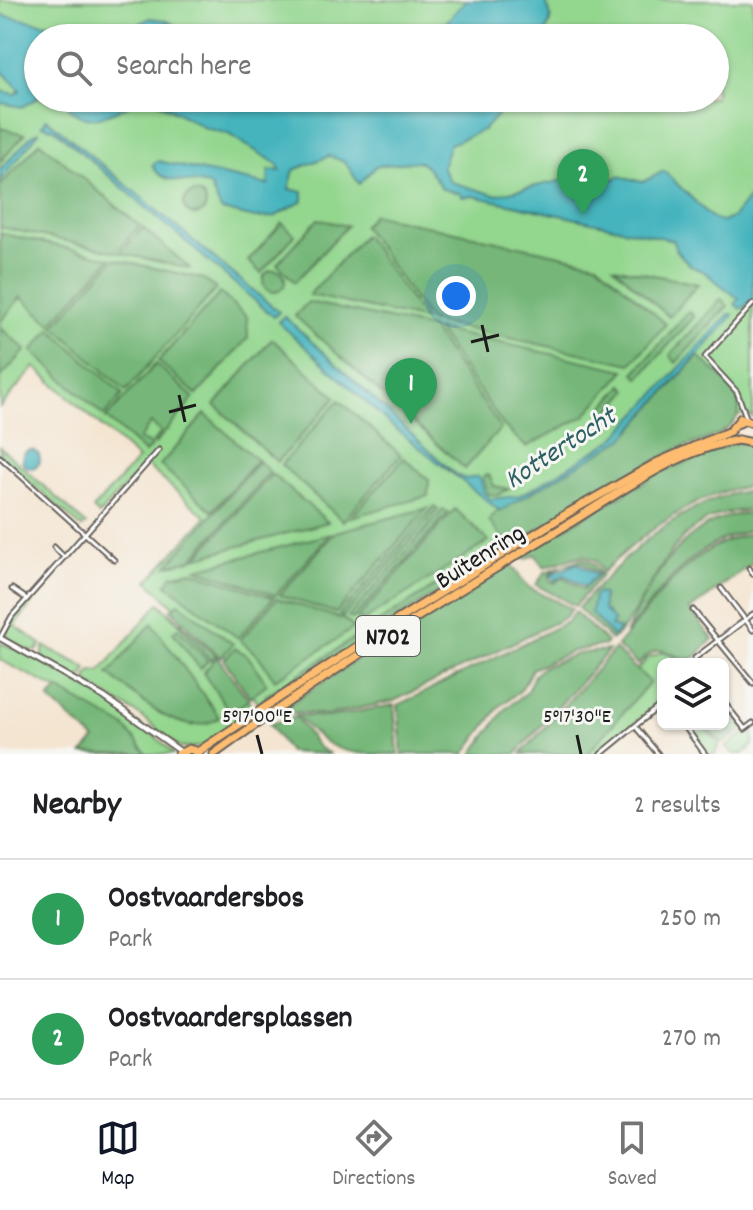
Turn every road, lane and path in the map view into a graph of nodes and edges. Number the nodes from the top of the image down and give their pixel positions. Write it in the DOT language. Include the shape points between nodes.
graph roads {
  1 [pos="753,304"];
  2 [pos="743,422"];
  3 [pos="738,440"];
  4 [pos="753,443"];
  5 [pos="159,450"];
  6 [pos="0,457"];
  7 [pos="85,534"];
  8 [pos="54,547"];
  9 [pos="64,557"];
  10 [pos="114,560"];
  11 [pos="749,568"];
  12 [pos="753,574"];
  13 [pos="721,588"];
  14 [pos="12,589"];
  15 [pos="27,599"];
  16 [pos="693,610"];
  17 [pos="753,614"];
  18 [pos="745,620"];
  19 [pos="753,630"];
  20 [pos="0,638"];
  21 [pos="718,641"];
  22 [pos="695,658"];
  23 [pos="753,683"];
  24 [pos="657,708"];
  25 [pos="729,709"];
  26 [pos="753,723"];
  27 [pos="634,725"];
  28 [pos="687,730"];
  29 [pos="608,747"];
  30 [pos="180,753"];
  31 [pos="198,753"];
  32 [pos="214,754"];
  33 [pos="601,754"];
  34 [pos="614,754"];
  35 [pos="658,754"];
  36 [pos="705,754"];
  1 -- 2 [label="street" via="705,357 733,386"];
  2 -- 3 [label="highway"];
  2 -- 31 [label="highway, Buitenring / N702" via="634,474 568,513"];
  3 -- 4 [label="highway"];
  3 -- 32 [label="highway, Buitenring / N702" via="663,469 595,508 395,631"];
  5 -- 7 [label="street"];
  6 -- 7 [label="street"];
  7 -- 9 [label="street"];
  7 -- 10 [label="street"];
  8 -- 9 [label="street"];
  9 -- 15 [label="street"];
  11 -- 12 [label="street"];
  13 -- 18 [label="street"];
  14 -- 15 [label="street"];
  15 -- 20 [label="street"];
  16 -- 21 [label="street"];
  17 -- 18 [label="street"];
  18 -- 19 [label="street"];
  18 -- 21 [label="street"];
  20 -- 30 [label="street" via="104,697"];
  21 -- 22 [label="street"];
  21 -- 23 [label="street"];
  24 -- 27 [label="street"];
  25 -- 26 [label="street" via="745,729"];
  27 -- 29 [label="street"];
  27 -- 35 [label="street"];
  28 -- 36 [label="street"];
  29 -- 33 [label="street"];
  29 -- 34 [label="street"];
  30 -- 31 [label="highway, N702"];
}
